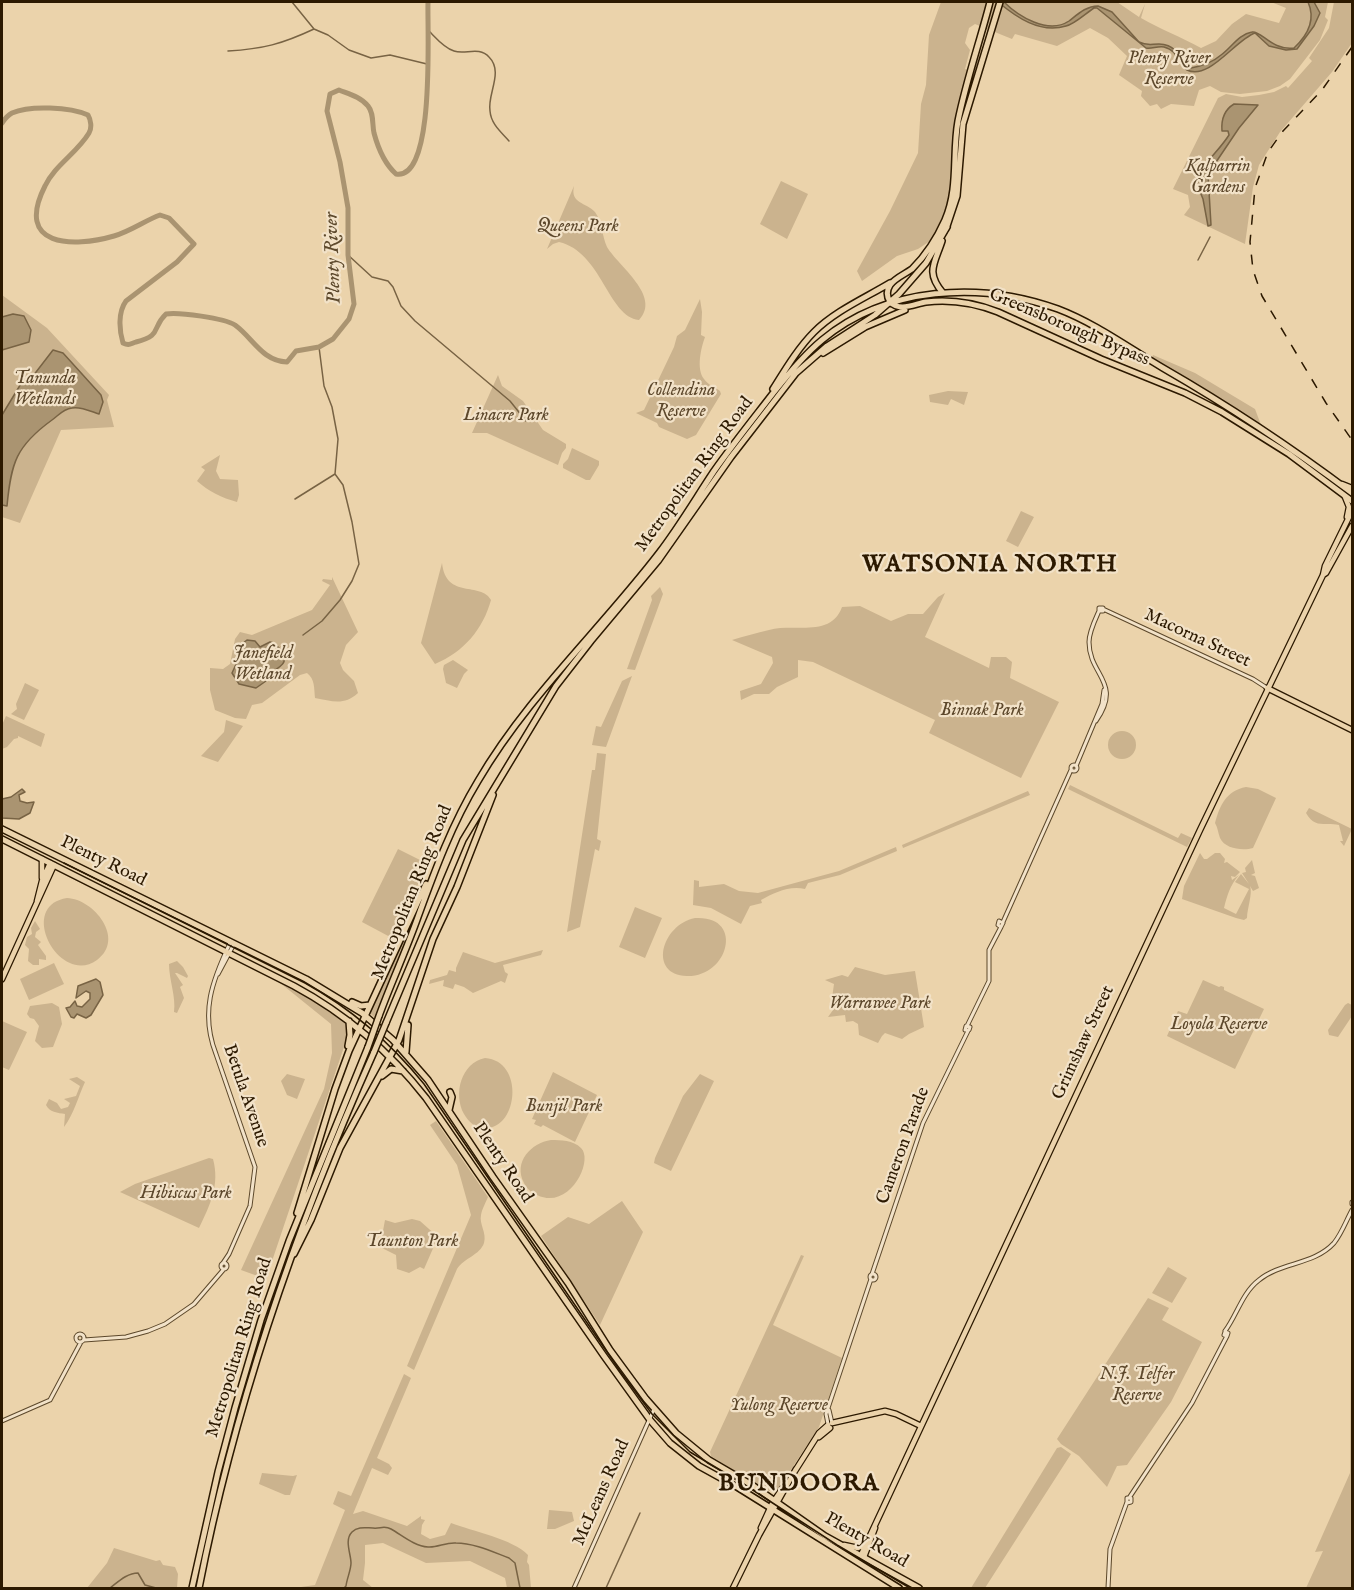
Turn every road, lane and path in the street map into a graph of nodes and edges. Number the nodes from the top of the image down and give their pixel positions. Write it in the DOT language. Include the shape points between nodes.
graph roads {
  1 [pos="990,2"];
  2 [pos="1000,2"];
  3 [pos="947,227"];
  4 [pos="894,281"];
  5 [pos="943,293"];
  6 [pos="933,302"];
  7 [pos="890,303"];
  8 [pos="775,400"];
  9 [pos="758,413"];
  10 [pos="1339,483"];
  11 [pos="1353,488"];
  12 [pos="1353,493"];
  13 [pos="1345,496"];
  14 [pos="1353,501"];
  15 [pos="1353,511"];
  16 [pos="1345,525"];
  17 [pos="1353,526"];
  18 [pos="1328,565"];
  19 [pos="1267,688"];
  20 [pos="1353,730"];
  21 [pos="499,780"];
  22 [pos="2,830"];
  23 [pos="2,839"];
  24 [pos="445,845"];
  25 [pos="56,856"];
  26 [pos="42,859"];
  27 [pos="52,864"];
  28 [pos="51,873"];
  29 [pos="69,873"];
  30 [pos="42,881"];
  31 [pos="35,907"];
  32 [pos="183,918"];
  33 [pos="1001,922"];
  34 [pos="178,928"];
  35 [pos="232,943"];
  36 [pos="228,952"];
  37 [pos="2,979"];
  38 [pos="322,987"];
  39 [pos="415,992"];
  40 [pos="367,1010"];
  41 [pos="355,1031"];
  42 [pos="398,1042"];
  43 [pos="406,1053"];
  44 [pos="389,1059"];
  45 [pos="404,1071"];
  46 [pos="373,1089"];
  47 [pos="436,1092"];
  48 [pos="449,1111"];
  49 [pos="497,1184"];
  50 [pos="489,1189"];
  51 [pos="1353,1203"];
  52 [pos="1353,1210"];
  53 [pos="1349,1215"];
  54 [pos="289,1241"];
  55 [pos="287,1267"];
  56 [pos="654,1409"];
  57 [pos="650,1420"];
  58 [pos="2,1421"];
  59 [pos="830,1425"];
  60 [pos="921,1426"];
  61 [pos="715,1464"];
  62 [pos="796,1469"];
  63 [pos="719,1477"];
  64 [pos="779,1492"];
  65 [pos="766,1494"];
  66 [pos="776,1501"];
  67 [pos="763,1503"];
  68 [pos="772,1509"];
  69 [pos="782,1516"];
  70 [pos="767,1518"];
  71 [pos="868,1543"];
  72 [pos="843,1545"];
  73 [pos="862,1556"];
  74 [pos="874,1563"];
  75 [pos="858,1564"];
  76 [pos="196,1586"];
  77 [pos="574,1588"];
  78 [pos="733,1588"];
  79 [pos="898,1588"];
  80 [pos="919,1588"];
  81 [pos="1108,1588"];
  1 -- 4 [label="highway" via="958,120 955,182 948,212 925,254"];
  2 -- 3 [label="highway" via="963,124 958,189"];
  3 -- 5 [label="highway" via="933,267 935,281"];
  3 -- 7 [label="highway, Metropolitan Ring Road" via="921,269"];
  4 -- 7 [label="highway" via="887,291"];
  4 -- 9 [label="highway" via="816,330"];
  5 -- 7 [label="highway, Metropolitan Ring Road"];
  5 -- 10 [label="highway, Greensborough Bypass" via="994,294 1051,307 1076,318 1258,426"];
  6 -- 7 [label="highway, Greensborough Bypass" via="900,308"];
  6 -- 8 [label="highway" via="886,316 842,340 815,360"];
  6 -- 13 [label="highway, Greensborough Bypass" via="983,307 1185,393 1262,435"];
  7 -- 8 [label="highway, Metropolitan Ring Road" via="818,352"];
  7 -- 9 [label="highway, Metropolitan Ring Road" via="865,312 822,339"];
  8 -- 21 [label="highway, Metropolitan Ring Road" via="665,552 561,679"];
  9 -- 24 [label="highway, Metropolitan Ring Road" via="664,547 504,742 478,780"];
  10 -- 11 [label="main road"];
  10 -- 12 [label="highway, Greensborough Bypass"];
  13 -- 14 [label="highway, Greensborough Bypass"];
  13 -- 16 [label="main road" via="1349,509"];
  15 -- 16 [label="main road, Grimshaw Street"];
  16 -- 18 [label="main road, Grimshaw Street"];
  17 -- 18 [label="main road, Grimshaw Street"];
  18 -- 19 [label="main road, Grimshaw Street"];
  19 -- 20 [label="main road"];
  19 -- 33 [label="street, Macorna Street" via="1101,611 1089,647 1107,693 1106,701 1075,765 1071,766 1069,778"];
  19 -- 60 [label="main road, Grimshaw Street"];
  21 -- 39 [label="highway"];
  21 -- 55 [label="highway, Metropolitan Ring Road, bridge" via="458,850 324,1166"];
  22 -- 25 [label="highway, Plenty Road"];
  23 -- 26 [label="highway, Plenty Road"];
  24 -- 40 [label="highway"];
  24 -- 54 [label="highway, Metropolitan Ring Road, bridge"];
  25 -- 27 [label="highway"];
  25 -- 32 [label="highway, Plenty Road"];
  26 -- 27 [label="highway, Plenty Road"];
  26 -- 30 [label="main road"];
  27 -- 28 [label="main road"];
  27 -- 29 [label="highway, Plenty Road"];
  27 -- 30 [label="main road"];
  28 -- 29 [label="main road"];
  28 -- 31 [label="main road"];
  29 -- 34 [label="highway, Plenty Road"];
  30 -- 31 [label="main road"];
  31 -- 37 [label="main road"];
  32 -- 34 [label="highway"];
  32 -- 35 [label="highway, Plenty Road"];
  33 -- 59 [label="street, Cameron Parade" via="988,953 989,981 921,1127 876,1266 876,1279 868,1290 826,1416"];
  34 -- 36 [label="highway, Plenty Road"];
  35 -- 36 [label="street, Betula Avenue"];
  35 -- 38 [label="highway, Plenty Road"];
  36 -- 41 [label="highway, Plenty Road" via="308,993 349,1021"];
  36 -- 58 [label="street, Betula Avenue" via="208,1009 211,1046 255,1167 250,1206 224,1266 194,1304 165,1324 126,1337 82,1339 50,1400"];
  38 -- 40 [label="highway, Plenty Road"];
  38 -- 40 [label="highway"];
  39 -- 42 [label="highway"];
  39 -- 43 [label="highway"];
  40 -- 41 [label="highway"];
  40 -- 42 [label="highway, Plenty Road"];
  41 -- 44 [label="highway, Plenty Road"];
  41 -- 54 [label="highway" via="338,1072"];
  42 -- 43 [label="highway, Plenty Road"];
  42 -- 44 [label="highway"];
  43 -- 47 [label="highway, Plenty Road"];
  44 -- 45 [label="highway, Plenty Road"];
  44 -- 46 [label="highway"];
  45 -- 46 [label="highway" via="385,1072"];
  45 -- 50 [label="highway, Plenty Road"];
  46 -- 55 [label="highway" via="340,1148"];
  47 -- 48 [label="highway, Plenty Road"];
  47 -- 48 [label="highway" via="449,1091"];
  48 -- 49 [label="highway, Plenty Road"];
  49 -- 50 [label="highway"];
  49 -- 56 [label="highway, Plenty Road"];
  50 -- 57 [label="highway, Plenty Road"];
  51 -- 53 [label="street"];
  52 -- 53 [label="street"];
  53 -- 81 [label="street" via="1338,1238 1322,1253 1271,1273 1244,1296 1194,1399 1129,1500 1110,1549"];
  54 -- 76 [label="highway, Metropolitan Ring Road" via="235,1408 207,1517"];
  55 -- 76 [label="highway, Metropolitan Ring Road" via="233,1440"];
  56 -- 57 [label="street, McLeans Road"];
  56 -- 61 [label="highway, Plenty Road" via="687,1443"];
  57 -- 63 [label="highway, Plenty Road" via="681,1453"];
  57 -- 77 [label="street, McLeans Road"];
  59 -- 60 [label="main road" via="885,1411"];
  59 -- 62 [label="main road"];
  60 -- 71 [label="main road, Grimshaw Street"];
  61 -- 63 [label="highway" via="709,1468"];
  61 -- 65 [label="highway, Plenty Road"];
  62 -- 64 [label="main road"];
  62 -- 66 [label="main road"];
  63 -- 67 [label="highway, Plenty Road"];
  64 -- 65 [label="main road"];
  64 -- 66 [label="main road"];
  65 -- 66 [label="highway, Plenty Road"];
  66 -- 68 [label="main road"];
  66 -- 72 [label="highway, Plenty Road"];
  67 -- 68 [label="highway, Plenty Road"];
  67 -- 70 [label="main road"];
  68 -- 69 [label="highway, Plenty Road"];
  68 -- 70 [label="main road"];
  69 -- 70 [label="main road"];
  69 -- 75 [label="highway, Plenty Road"];
  70 -- 78 [label="main road"];
  71 -- 72 [label="main road" via="858,1548"];
  71 -- 73 [label="main road, Grimshaw Street"];
  71 -- 74 [label="main road"];
  72 -- 73 [label="highway, Plenty Road"];
  73 -- 74 [label="highway, Plenty Road"];
  73 -- 75 [label="highway, Grimshaw Street"];
  74 -- 80 [label="highway, Plenty Road"];
  75 -- 79 [label="highway, Plenty Road"];
}
